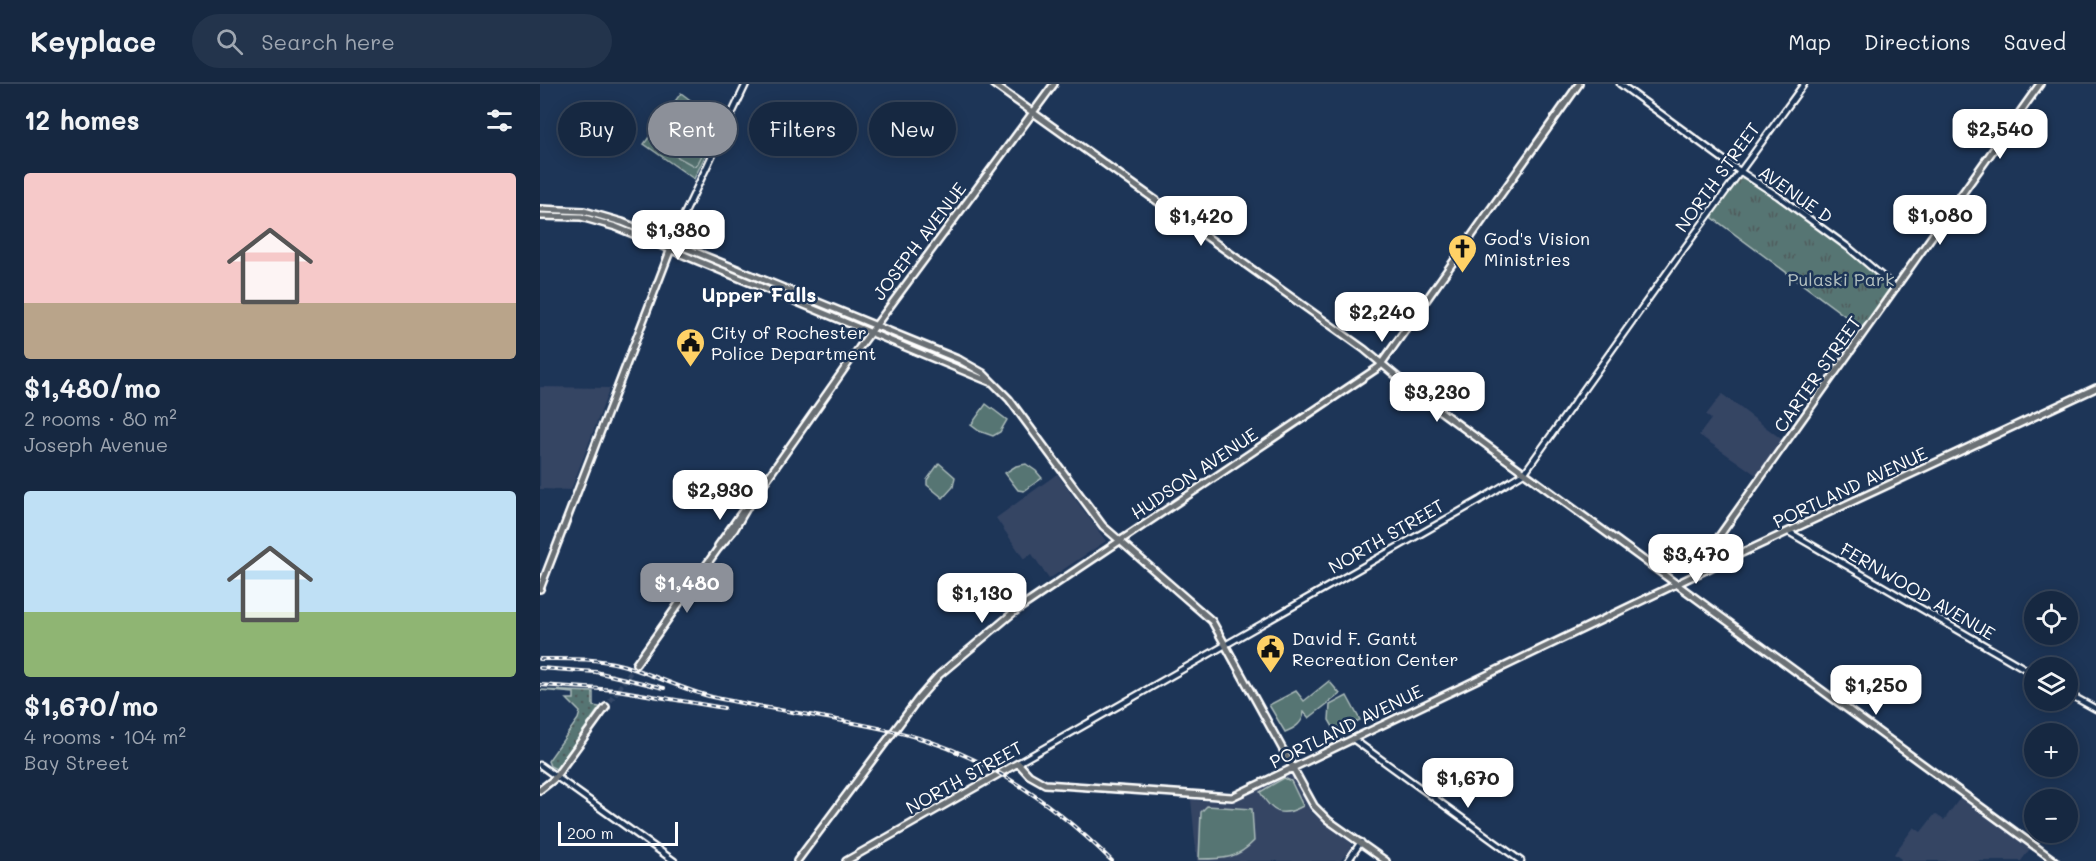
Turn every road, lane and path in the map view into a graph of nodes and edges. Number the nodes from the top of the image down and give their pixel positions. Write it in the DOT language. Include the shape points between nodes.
graph roads {
  1 [pos="746,84"];
  2 [pos="993,84"];
  3 [pos="1054,84"];
  4 [pos="1580,84"];
  5 [pos="1620,84"];
  6 [pos="1804,84"];
  7 [pos="2040,84"];
  8 [pos="1034,112"];
  9 [pos="1740,172"];
  10 [pos="540,209"];
  11 [pos="540,216"];
  12 [pos="672,246"];
  13 [pos="1896,288"];
  14 [pos="876,326"];
  15 [pos="871,332"];
  16 [pos="1382,363"];
  17 [pos="992,383"];
  18 [pos="2096,388"];
  19 [pos="1525,472"];
  20 [pos="1789,532"];
  21 [pos="1119,541"];
  22 [pos="1714,566"];
  23 [pos="1676,585"];
  24 [pos="540,589"];
  25 [pos="1226,644"];
  26 [pos="636,664"];
  27 [pos="2024,668"];
  28 [pos="2078,699"];
  29 [pos="606,706"];
  30 [pos="2096,709"];
  31 [pos="1353,739"];
  32 [pos="1018,764"];
  33 [pos="540,765"];
  34 [pos="1293,767"];
  35 [pos="556,777"];
  36 [pos="540,790"];
  37 [pos="1361,843"];
  38 [pos="674,861"];
  39 [pos="797,861"];
  40 [pos="846,861"];
  41 [pos="1348,861"];
  42 [pos="1386,861"];
  43 [pos="1521,861"];
  44 [pos="2055,861"];
  1 -- 12 [label="street"];
  2 -- 8 [label="main road"];
  3 -- 8 [label="main road, JOSEPH AVENUE"];
  4 -- 16 [label="main road, HUDSON AVENUE"];
  5 -- 9 [label="street, AVENUE D"];
  6 -- 9 [label="street, NORTH STREET"];
  7 -- 13 [label="main road, CARTER STREET"];
  8 -- 14 [label="main road, JOSEPH AVENUE"];
  8 -- 16 [label="main road"];
  9 -- 13 [label="street, AVENUE D" via="1849,248"];
  9 -- 19 [label="street, NORTH STREET"];
  10 -- 12 [label="main road" via="599,214"];
  11 -- 12 [label="main road" via="602,222"];
  12 -- 14 [label="main road"];
  12 -- 15 [label="main road"];
  12 -- 24 [label="main road"];
  13 -- 22 [label="main road, CARTER STREET" via="1711,547"];
  14 -- 15 [label="main road, JOSEPH AVENUE"];
  14 -- 17 [label="main road" via="968,364"];
  15 -- 17 [label="main road"];
  15 -- 26 [label="main road, JOSEPH AVENUE"];
  16 -- 19 [label="main road" via="1425,400"];
  16 -- 21 [label="main road, HUDSON AVENUE"];
  17 -- 21 [label="main road" via="1012,402 1098,520"];
  18 -- 20 [label="main road, PORTLAND AVENUE"];
  19 -- 23 [label="main road"];
  19 -- 25 [label="street, NORTH STREET"];
  20 -- 22 [label="main road, PORTLAND AVENUE"];
  20 -- 27 [label="street, FERNWOOD AVENUE"];
  21 -- 25 [label="main road" via="1208,616"];
  21 -- 39 [label="main road, HUDSON AVENUE" via="1014,612 939,675"];
  22 -- 23 [label="main road, PORTLAND AVENUE"];
  23 -- 31 [label="main road, PORTLAND AVENUE"];
  23 -- 44 [label="main road"];
  25 -- 32 [label="street, NORTH STREET"];
  25 -- 34 [label="main road"];
  28 -- 30 [label="street"];
  29 -- 35 [label="main road"];
  31 -- 34 [label="main road, PORTLAND AVENUE"];
  31 -- 43 [label="street"];
  32 -- 34 [label="main road, PORTLAND AVENUE" via="1045,784 1232,797"];
  32 -- 40 [label="main road, NORTH STREET"];
  33 -- 35 [label="street"];
  34 -- 37 [label="main road" via="1318,811"];
  35 -- 36 [label="main road"];
  35 -- 38 [label="street"];
  37 -- 41 [label="street"];
  37 -- 42 [label="main road"];
}
